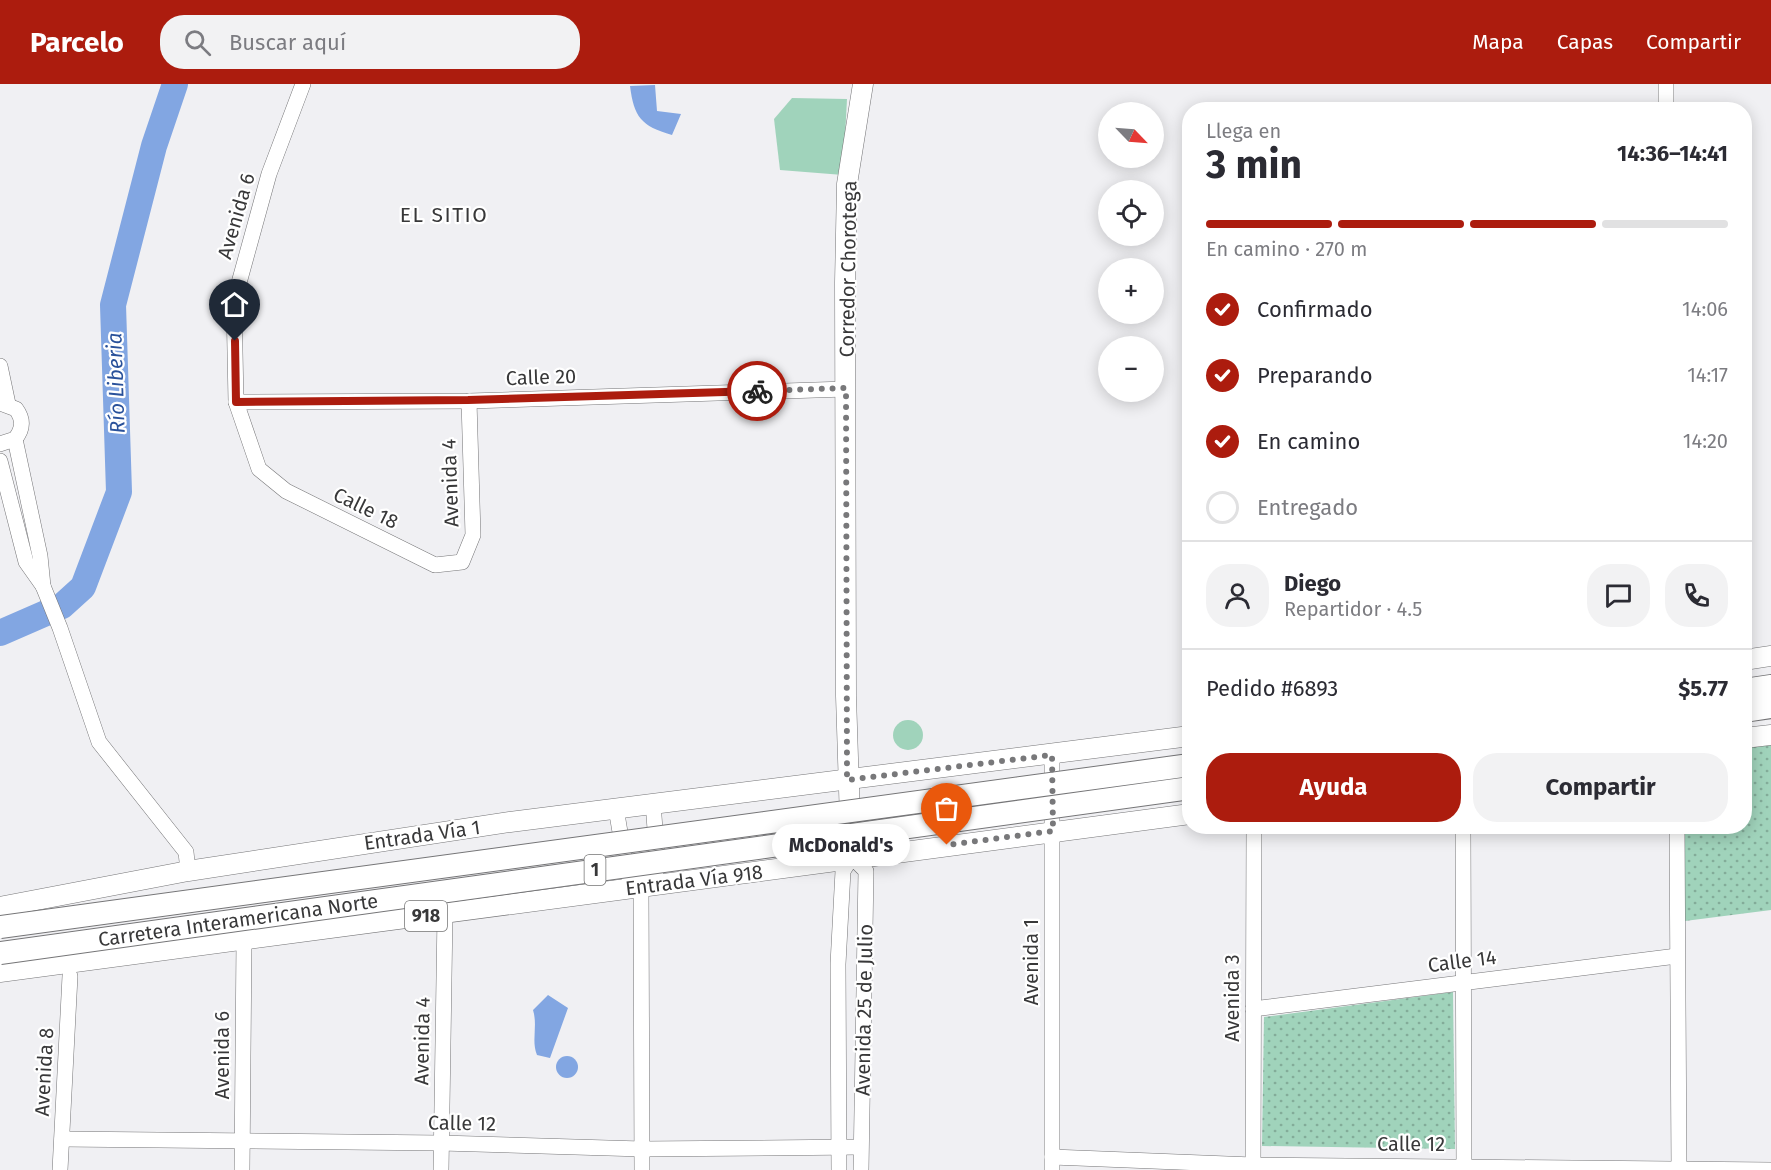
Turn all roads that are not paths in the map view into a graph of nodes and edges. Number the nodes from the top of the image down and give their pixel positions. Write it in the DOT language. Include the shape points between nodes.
graph roads {
  1 [pos="303,84"];
  2 [pos="863,84"];
  3 [pos="1666,84"];
  4 [pos="1666,102"];
  5 [pos="0,366"];
  6 [pos="846,388"];
  7 [pos="468,400"];
  8 [pos="236,402"];
  9 [pos="4,403"];
  10 [pos="7,441"];
  11 [pos="0,461"];
  12 [pos="259,469"];
  13 [pos="462,562"];
  14 [pos="45,591"];
  15 [pos="1771,656"];
  16 [pos="1752,659"];
  17 [pos="1771,686"];
  18 [pos="1752,689"];
  19 [pos="1771,707"];
  20 [pos="1752,710"];
  21 [pos="1771,735"];
  22 [pos="1182,737"];
  23 [pos="1752,737"];
  24 [pos="1052,755"];
  25 [pos="1182,766"];
  26 [pos="847,780"];
  27 [pos="1182,789"];
  28 [pos="653,803"];
  29 [pos="616,808"];
  30 [pos="1182,815"];
  31 [pos="1053,831"];
  32 [pos="1254,834"];
  33 [pos="1463,834"];
  34 [pos="1677,834"];
  35 [pos="852,857"];
  36 [pos="188,871"];
  37 [pos="641,886"];
  38 [pos="0,907"];
  39 [pos="445,914"];
  40 [pos="0,927"];
  41 [pos="244,941"];
  42 [pos="0,953"];
  43 [pos="1677,956"];
  44 [pos="0,972"];
  45 [pos="70,976"];
  46 [pos="1464,982"];
  47 [pos="1253,1009"];
  48 [pos="62,1138"];
  49 [pos="243,1142"];
  50 [pos="441,1143"];
  51 [pos="838,1147"];
  52 [pos="860,1147"];
  53 [pos="642,1149"];
  54 [pos="1052,1164"];
  55 [pos="1253,1168"];
  56 [pos="1464,1168"];
  57 [pos="1679,1169"];
  58 [pos="60,1170"];
  59 [pos="242,1170"];
  60 [pos="441,1170"];
  61 [pos="642,1170"];
  62 [pos="839,1170"];
  63 [pos="861,1170"];
  64 [pos="1771,1170"];
  1 -- 8 [label="street, Avenida 6" via="269,174 234,301"];
  2 -- 6 [label="main road, Corredor Chorotega" via="847,184"];
  3 -- 4 [label="street"];
  5 -- 9 [label="street"];
  6 -- 7 [label="street, Calle 20"];
  6 -- 26 [label="main road, Corredor Chorotega"];
  7 -- 8 [label="street, Calle 20"];
  7 -- 13 [label="street, Avenida 4" via="473,535"];
  8 -- 12 [label="street, Avenida 6"];
  9 -- 10 [label="street" via="16,409 22,421"];
  10 -- 14 [label="street" via="40,556"];
  11 -- 14 [label="street" via="26,562"];
  12 -- 13 [label="street, Calle 18" via="286,491 435,565"];
  14 -- 36 [label="street" via="99,742 186,852"];
  15 -- 16 [label="main road"];
  17 -- 18 [label="highway"];
  19 -- 20 [label="highway"];
  21 -- 23 [label="main road"];
  22 -- 24 [label="main road, Entrada Vía 1"];
  24 -- 26 [label="main road, Entrada Vía 1"];
  24 -- 31 [label="street, Avenida 1"];
  25 -- 40 [label="highway, Carretera Interamericana Norte / 1, bridge"];
  26 -- 28 [label="main road, Entrada Vía 1"];
  26 -- 35 [label="main road, Avenida 25 de Julio"];
  27 -- 42 [label="highway, Carretera Interamericana Norte / 1, bridge"];
  28 -- 29 [label="main road, Entrada Vía 1"];
  28 -- 37 [label="street" via="658,868"];
  29 -- 36 [label="main road, Entrada Vía 1"];
  29 -- 37 [label="street" via="627,874"];
  30 -- 31 [label="main road"];
  31 -- 35 [label="main road"];
  31 -- 54 [label="street, Avenida 1"];
  32 -- 47 [label="street, Avenida 3"];
  33 -- 46 [label="street"];
  34 -- 43 [label="street"];
  35 -- 37 [label="main road, Entrada Vía 918 / 918"];
  35 -- 51 [label="street, Avenida 25 de Julio" via="843,871 838,964"];
  35 -- 52 [label="street, Avenida 25 de Julio" via="866,871"];
  36 -- 38 [label="main road, Entrada Vía 1"];
  37 -- 39 [label="main road, Entrada Vía 918 / 918"];
  37 -- 53 [label="street"];
  39 -- 41 [label="main road, Entrada Vía 918 / 918"];
  39 -- 50 [label="street, Avenida 4"];
  41 -- 44 [label="main road, Entrada Vía 918 / 918"];
  41 -- 49 [label="street, Avenida 6"];
  43 -- 46 [label="street, Calle 14"];
  43 -- 57 [label="street"];
  45 -- 48 [label="street, Avenida 8"];
  46 -- 47 [label="street, Calle 14"];
  46 -- 56 [label="street"];
  47 -- 55 [label="street, Avenida 3"];
  48 -- 49 [label="street, Calle 12"];
  48 -- 58 [label="street, Avenida 8"];
  49 -- 50 [label="street, Calle 12"];
  49 -- 59 [label="street, Avenida 6"];
  50 -- 53 [label="street, Calle 12"];
  50 -- 60 [label="street, Avenida 4"];
  51 -- 52 [label="street, Calle 12"];
  51 -- 53 [label="street, Calle 12"];
  51 -- 62 [label="street, Avenida 25 de Julio"];
  52 -- 63 [label="street, Avenida 25 de Julio"];
  53 -- 61 [label="street"];
  54 -- 55 [label="street, Calle 12"];
  55 -- 56 [label="street, Calle 12"];
  56 -- 57 [label="street, Calle 12"];
  57 -- 64 [label="street, Calle 12"];
}
